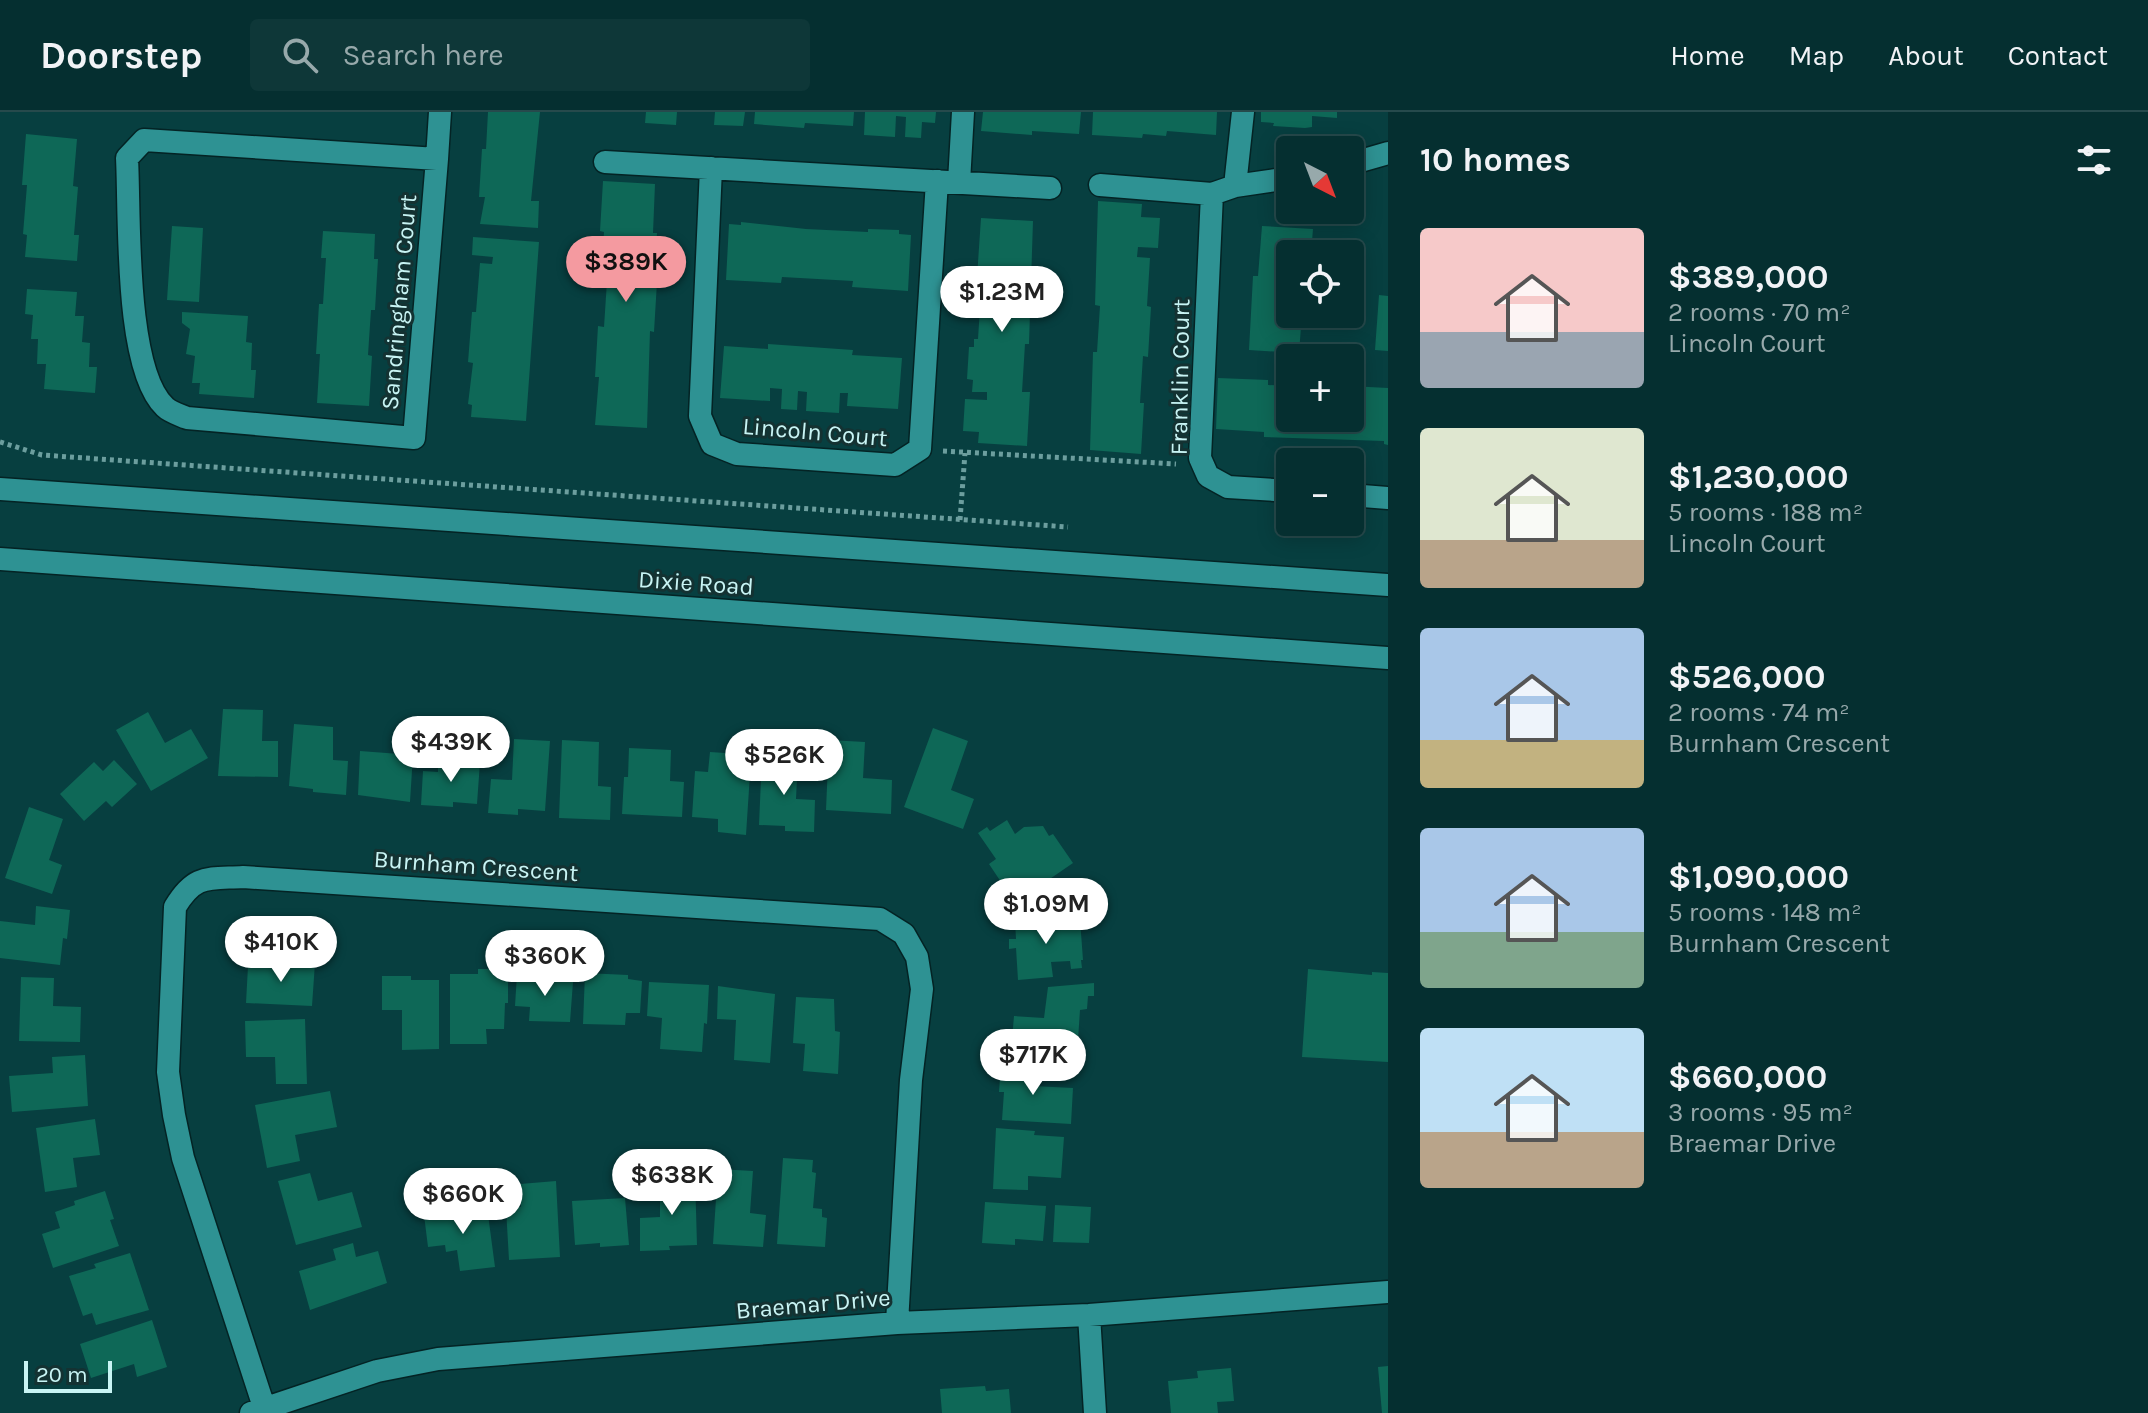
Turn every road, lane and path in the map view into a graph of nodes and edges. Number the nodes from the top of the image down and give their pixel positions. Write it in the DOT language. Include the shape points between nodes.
graph roads {
  1 [pos="440,112"];
  2 [pos="963,112"];
  3 [pos="1243,112"];
  4 [pos="1388,153"];
  5 [pos="437,159"];
  6 [pos="1364,160"];
  7 [pos="605,162"];
  8 [pos="711,168"];
  9 [pos="1276,180"];
  10 [pos="937,181"];
  11 [pos="959,182"];
  12 [pos="1100,185"];
  13 [pos="1235,186"];
  14 [pos="1050,188"];
  15 [pos="1212,194"];
  16 [pos="0,442"];
  17 [pos="920,449"];
  18 [pos="965,453"];
  19 [pos="1200,458"];
  20 [pos="0,489"];
  21 [pos="1276,490"];
  22 [pos="1364,496"];
  23 [pos="1388,498"];
  24 [pos="960,520"];
  25 [pos="1068,527"];
  26 [pos="0,559"];
  27 [pos="1388,585"];
  28 [pos="1388,658"];
  29 [pos="1388,1292"];
  30 [pos="1089,1315"];
  31 [pos="897,1323"];
  32 [pos="256,1410"];
  33 [pos="1095,1413"];
  1 -- 5 [label="street, Sandringham Court"];
  2 -- 11 [label="street"];
  3 -- 13 [label="street"];
  4 -- 6 [label="street"];
  5 -- 5 [label="street, Sandringham Court" via="414,438 187,418 165,408 149,384 134,319 127,158 144,140"];
  7 -- 8 [label="street"];
  8 -- 10 [label="street"];
  8 -- 17 [label="street, Lincoln Court" via="700,416 712,444 737,454 895,465"];
  9 -- 13 [label="street"];
  10 -- 11 [label="street"];
  10 -- 17 [label="street, Lincoln Court"];
  11 -- 14 [label="street"];
  12 -- 15 [label="street"];
  13 -- 15 [label="street"];
  15 -- 19 [label="street, Franklin Court"];
  16 -- 24 [label="path" via="42,455"];
  17 -- 18 [label="path"];
  18 -- 19 [label="path" via="1171,466"];
  18 -- 24 [label="path"];
  19 -- 21 [label="street, Franklin Court" via="1208,476 1228,487"];
  20 -- 27 [label="street, Dixie Road"];
  22 -- 23 [label="street"];
  24 -- 25 [label="path"];
  26 -- 28 [label="street, Dixie Road"];
  29 -- 30 [label="street, Braemar Drive"];
  30 -- 31 [label="street, Braemar Drive"];
  30 -- 33 [label="street"];
  31 -- 32 [label="street, Braemar Drive" via="438,1359 377,1371"];
  31 -- 32 [label="street, Burnham Crescent" via="911,1080 922,989 917,957 904,934 880,919 243,877 202,879 185,890 175,907 168,1072 183,1158"];
}
